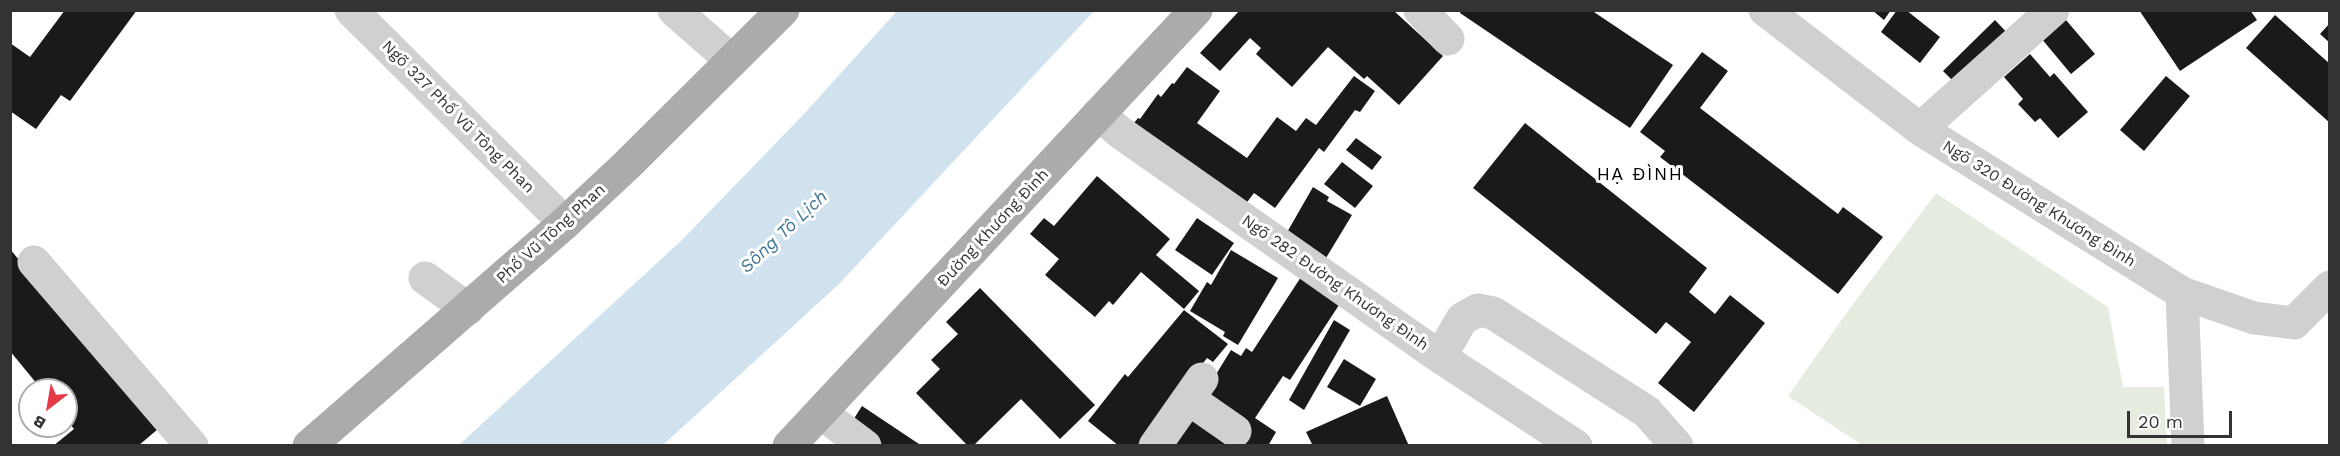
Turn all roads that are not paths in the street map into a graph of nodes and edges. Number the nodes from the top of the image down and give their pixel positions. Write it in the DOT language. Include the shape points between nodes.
graph roads {
  1 [pos="351,10"];
  2 [pos="674,10"];
  3 [pos="1196,10"];
  4 [pos="1420,10"];
  5 [pos="1765,10"];
  6 [pos="2053,10"];
  7 [pos="776,12"];
  8 [pos="1449,39"];
  9 [pos="731,60"];
  10 [pos="1098,114"];
  11 [pos="1920,129"];
  12 [pos="565,223"];
  13 [pos="34,262"];
  14 [pos="425,278"];
  15 [pos="2330,287"];
  16 [pos="2181,293"];
  17 [pos="468,309"];
  18 [pos="1440,357"];
  19 [pos="821,413"];
  20 [pos="1235,431"];
  21 [pos="192,446"];
  22 [pos="309,446"];
  23 [pos="789,446"];
  24 [pos="865,446"];
  25 [pos="1155,446"];
  26 [pos="1576,446"];
  27 [pos="1677,446"];
  28 [pos="2188,446"];
  1 -- 12 [label="street, Ngõ 327 Phố Vũ Tông Phan"];
  2 -- 9 [label="street"];
  3 -- 10 [label="main road, Đường Khương Đình"];
  4 -- 8 [label="street"];
  5 -- 11 [label="street, Ngõ 320 Đường Khương Đình"];
  6 -- 11 [label="street"];
  7 -- 9 [label="main road, Phố Vũ Tông Phan"];
  9 -- 12 [label="main road, Phố Vũ Tông Phan"];
  10 -- 18 [label="street, Ngõ 282 Đường Khương Đình"];
  10 -- 19 [label="main road, Đường Khương Đình"];
  11 -- 16 [label="street, Ngõ 320 Đường Khương Đình"];
  12 -- 17 [label="main road, Phố Vũ Tông Phan"];
  13 -- 21 [label="street"];
  14 -- 17 [label="street"];
  15 -- 16 [label="street, Ngõ 320 Đường Khương Đình" via="2294,323 2254,318"];
  16 -- 28 [label="street"];
  17 -- 22 [label="main road, Phố Vũ Tông Phan"];
  18 -- 26 [label="street, Ngõ 282 Đường Khương Đình"];
  18 -- 27 [label="street" via="1462,319 1478,310 1493,313 1647,412"];
  19 -- 23 [label="main road, Đường Khương Đình"];
  19 -- 24 [label="street"];
  20 -- 25 [label="street" via="1195,389"];
}
